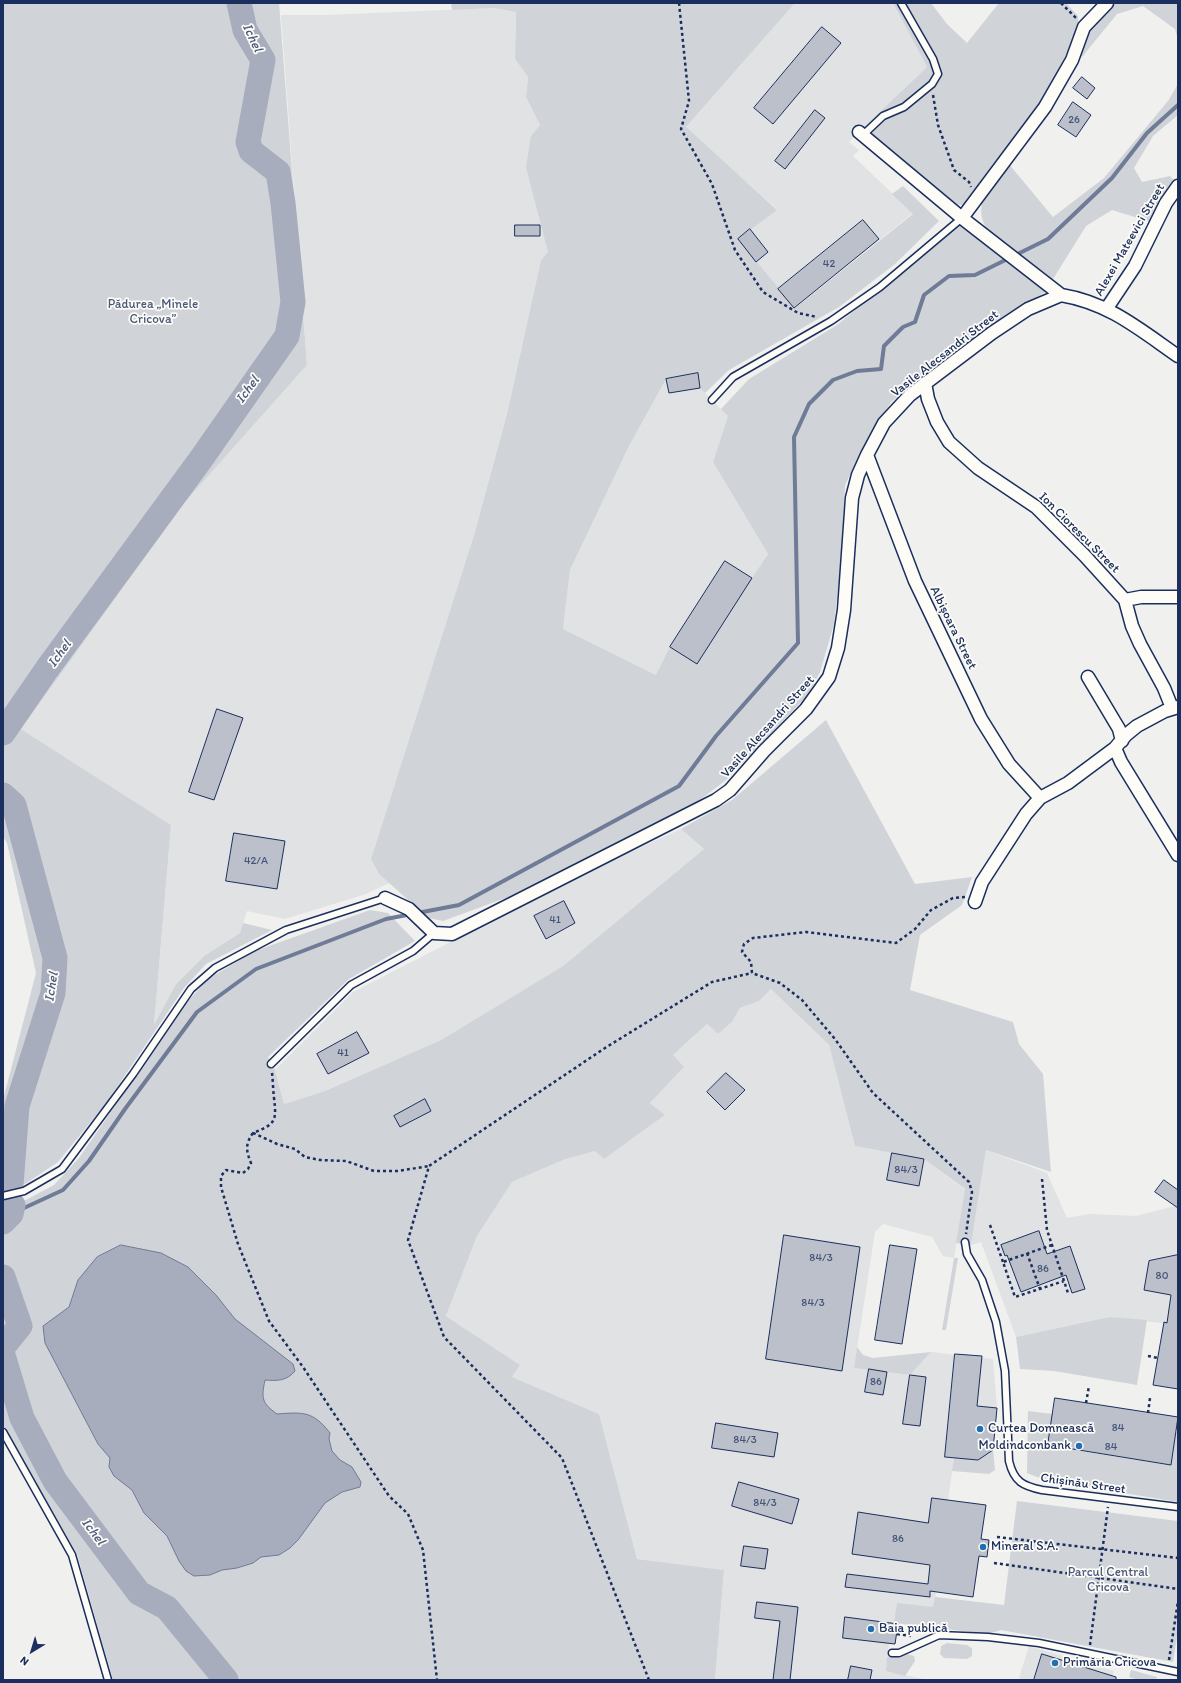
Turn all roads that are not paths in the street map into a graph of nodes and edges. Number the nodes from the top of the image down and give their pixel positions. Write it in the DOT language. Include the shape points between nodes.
graph roads {
  1 [pos="901,3"];
  2 [pos="1107,3"];
  3 [pos="861,134"];
  4 [pos="1178,186"];
  5 [pos="962,218"];
  6 [pos="1061,295"];
  7 [pos="1107,308"];
  8 [pos="1178,356"];
  9 [pos="925,383"];
  10 [pos="712,400"];
  11 [pos="866,455"];
  12 [pos="1178,597"];
  13 [pos="1125,600"];
  14 [pos="1088,677"];
  15 [pos="1175,707"];
  16 [pos="1119,744"];
  17 [pos="1040,798"];
  18 [pos="1178,855"];
  19 [pos="384,898"];
  20 [pos="975,899"];
  21 [pos="434,934"];
  22 [pos="271,1064"];
  23 [pos="3,1196"];
  24 [pos="965,1242"];
  25 [pos="3,1432"];
  26 [pos="1178,1507"];
  27 [pos="892,1653"];
  28 [pos="1178,1672"];
  29 [pos="108,1680"];
  1 -- 3 [label="lane" via="933,59 938,74 932,84 904,107 883,116"];
  2 -- 5 [label="street" via="1084,27 1072,60 1045,107"];
  3 -- 5 [label="street"];
  4 -- 7 [label="street, Alexei Mateevici Street" via="1166,203 1134,266"];
  5 -- 6 [label="street"];
  5 -- 10 [label="lane" via="880,287 831,321 733,377"];
  6 -- 7 [label="street" via="1081,298"];
  6 -- 9 [label="street, Vasile Alecsandri Street" via="1028,309"];
  7 -- 8 [label="street"];
  9 -- 11 [label="street, Vasile Alecsandri Street" via="884,423"];
  9 -- 13 [label="street, Ion Ciorescu Street" via="937,422 949,442 978,468 1036,507"];
  11 -- 17 [label="street, Albișoara Street" via="915,581 981,719 1009,764"];
  11 -- 21 [label="street, Vasile Alecsandri Street" via="852,498 838,648 830,677 806,708 722,797 452,934"];
  12 -- 13 [label="street" via="1141,596"];
  13 -- 15 [label="street, Ion Ciorescu Street" via="1140,644"];
  14 -- 16 [label="street" via="1119,729"];
  15 -- 16 [label="street" via="1137,726"];
  16 -- 17 [label="street" via="1068,783"];
  16 -- 18 [label="street" via="1121,762"];
  17 -- 20 [label="street" via="1026,814 982,882"];
  19 -- 21 [label="street" via="409,909"];
  19 -- 23 [label="lane" via="286,930 215,968 191,988 133,1074 62,1169 24,1191"];
  21 -- 22 [label="lane" via="413,951 351,985"];
  24 -- 26 [label="lane, Chișinău Street" via="967,1254 982,1280 996,1322 1005,1371 1009,1461 1011,1473 1018,1482 1042,1490"];
  25 -- 29 [label="lane" via="72,1555"];
  27 -- 28 [label="lane" via="899,1653 939,1635 988,1637 1039,1642"];
}
